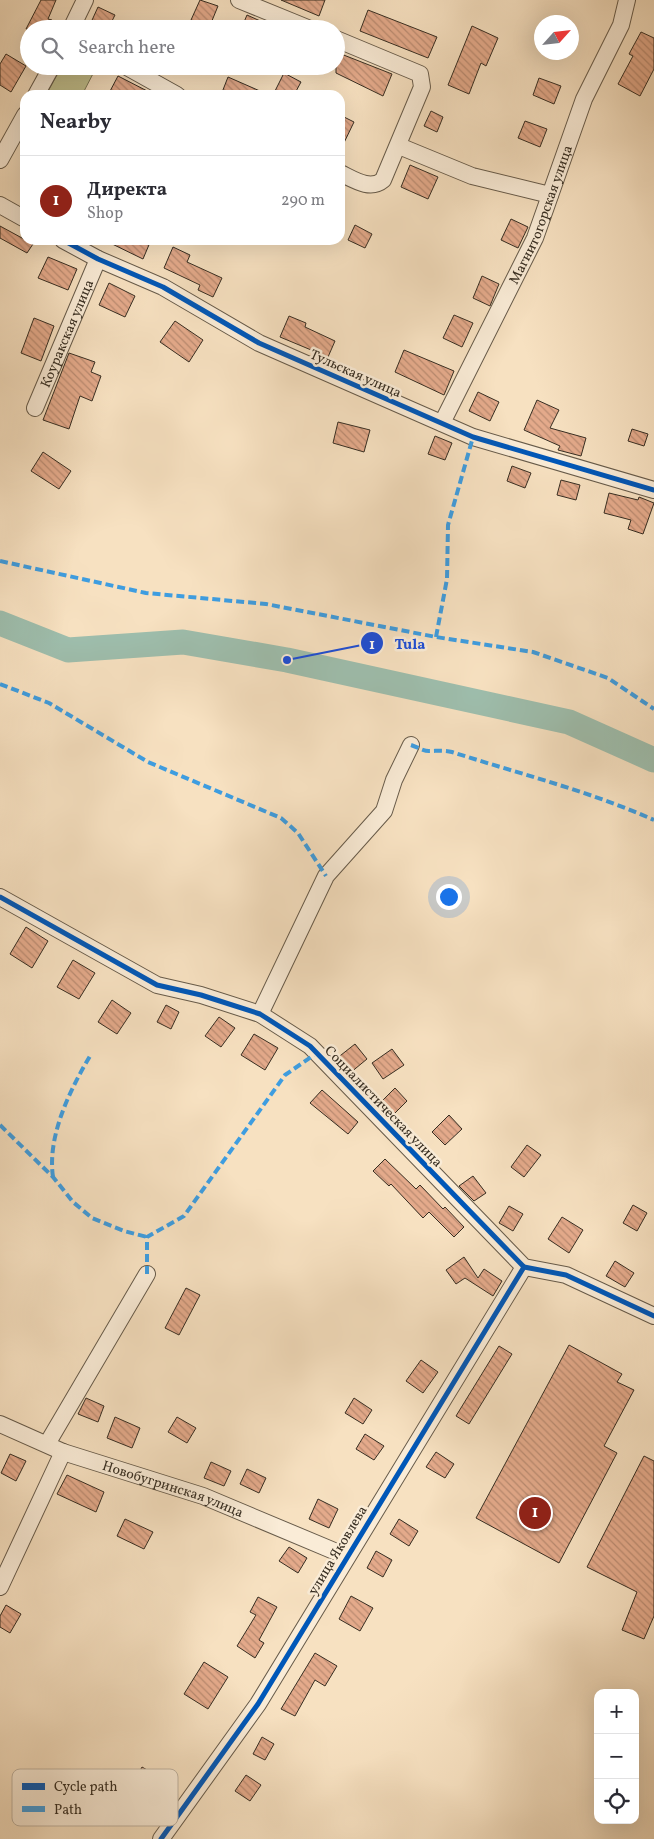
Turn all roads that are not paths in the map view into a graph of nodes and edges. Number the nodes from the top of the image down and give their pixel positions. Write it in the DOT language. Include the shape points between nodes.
graph roads {
  1 [pos="85,0"];
  2 [pos="239,0"];
  3 [pos="627,0"];
  4 [pos="75,20"];
  5 [pos="288,20"];
  6 [pos="345,44"];
  7 [pos="47,75"];
  8 [pos="141,75"];
  9 [pos="39,90"];
  10 [pos="168,90"];
  11 [pos="20,124"];
  12 [pos="398,146"];
  13 [pos="0,160"];
  14 [pos="345,176"];
  15 [pos="550,195"];
  16 [pos="0,205"];
  17 [pos="20,216"];
  18 [pos="72,245"];
  19 [pos="98,259"];
  20 [pos="35,408"];
  21 [pos="442,422"];
  22 [pos="654,490"];
  23 [pos="411,745"];
  24 [pos="0,897"];
  25 [pos="260,1014"];
  26 [pos="524,1267"];
  27 [pos="147,1274"];
  28 [pos="654,1316"];
  29 [pos="0,1424"];
  30 [pos="47,1444"];
  31 [pos="63,1452"];
  32 [pos="346,1556"];
  33 [pos="0,1586"];
  34 [pos="178,1815"];
  35 [pos="170,1826"];
  36 [pos="161,1839"];
  1 -- 4 [label="street"];
  2 -- 5 [label="street"];
  3 -- 15 [label="street, Магнитогорская улица" via="621,25 584,99"];
  6 -- 12 [label="street" via="420,74 422,87"];
  7 -- 9 [label="street"];
  8 -- 10 [label="street"];
  11 -- 13 [label="street"];
  12 -- 14 [label="street" via="383,180 377,185 358,182"];
  12 -- 15 [label="street" via="472,176"];
  15 -- 21 [label="street, Магнитогорская улица" via="535,238"];
  16 -- 17 [label="street"];
  18 -- 19 [label="street, Тульская улица"];
  19 -- 20 [label="street, Коуракская улица"];
  19 -- 21 [label="street, Тульская улица" via="163,287 259,343"];
  21 -- 22 [label="street, Тульская улица" via="474,437"];
  23 -- 25 [label="street" via="394,780 384,812 326,876"];
  24 -- 25 [label="street, Социалистическая улица" via="157,986 201,995"];
  25 -- 26 [label="street, Социалистическая улица" via="310,1046"];
  26 -- 28 [label="street" via="566,1275"];
  26 -- 32 [label="street, улица Яковлева"];
  27 -- 30 [label="street"];
  29 -- 30 [label="street, Новобугринская улица"];
  30 -- 31 [label="street, Новобугринская улица"];
  31 -- 32 [label="street, Новобугринская улица" via="203,1496"];
  31 -- 33 [label="street"];
  32 -- 34 [label="street, улица Яковлева" via="258,1704"];
  35 -- 36 [label="street, улица Яковлева"];
}
